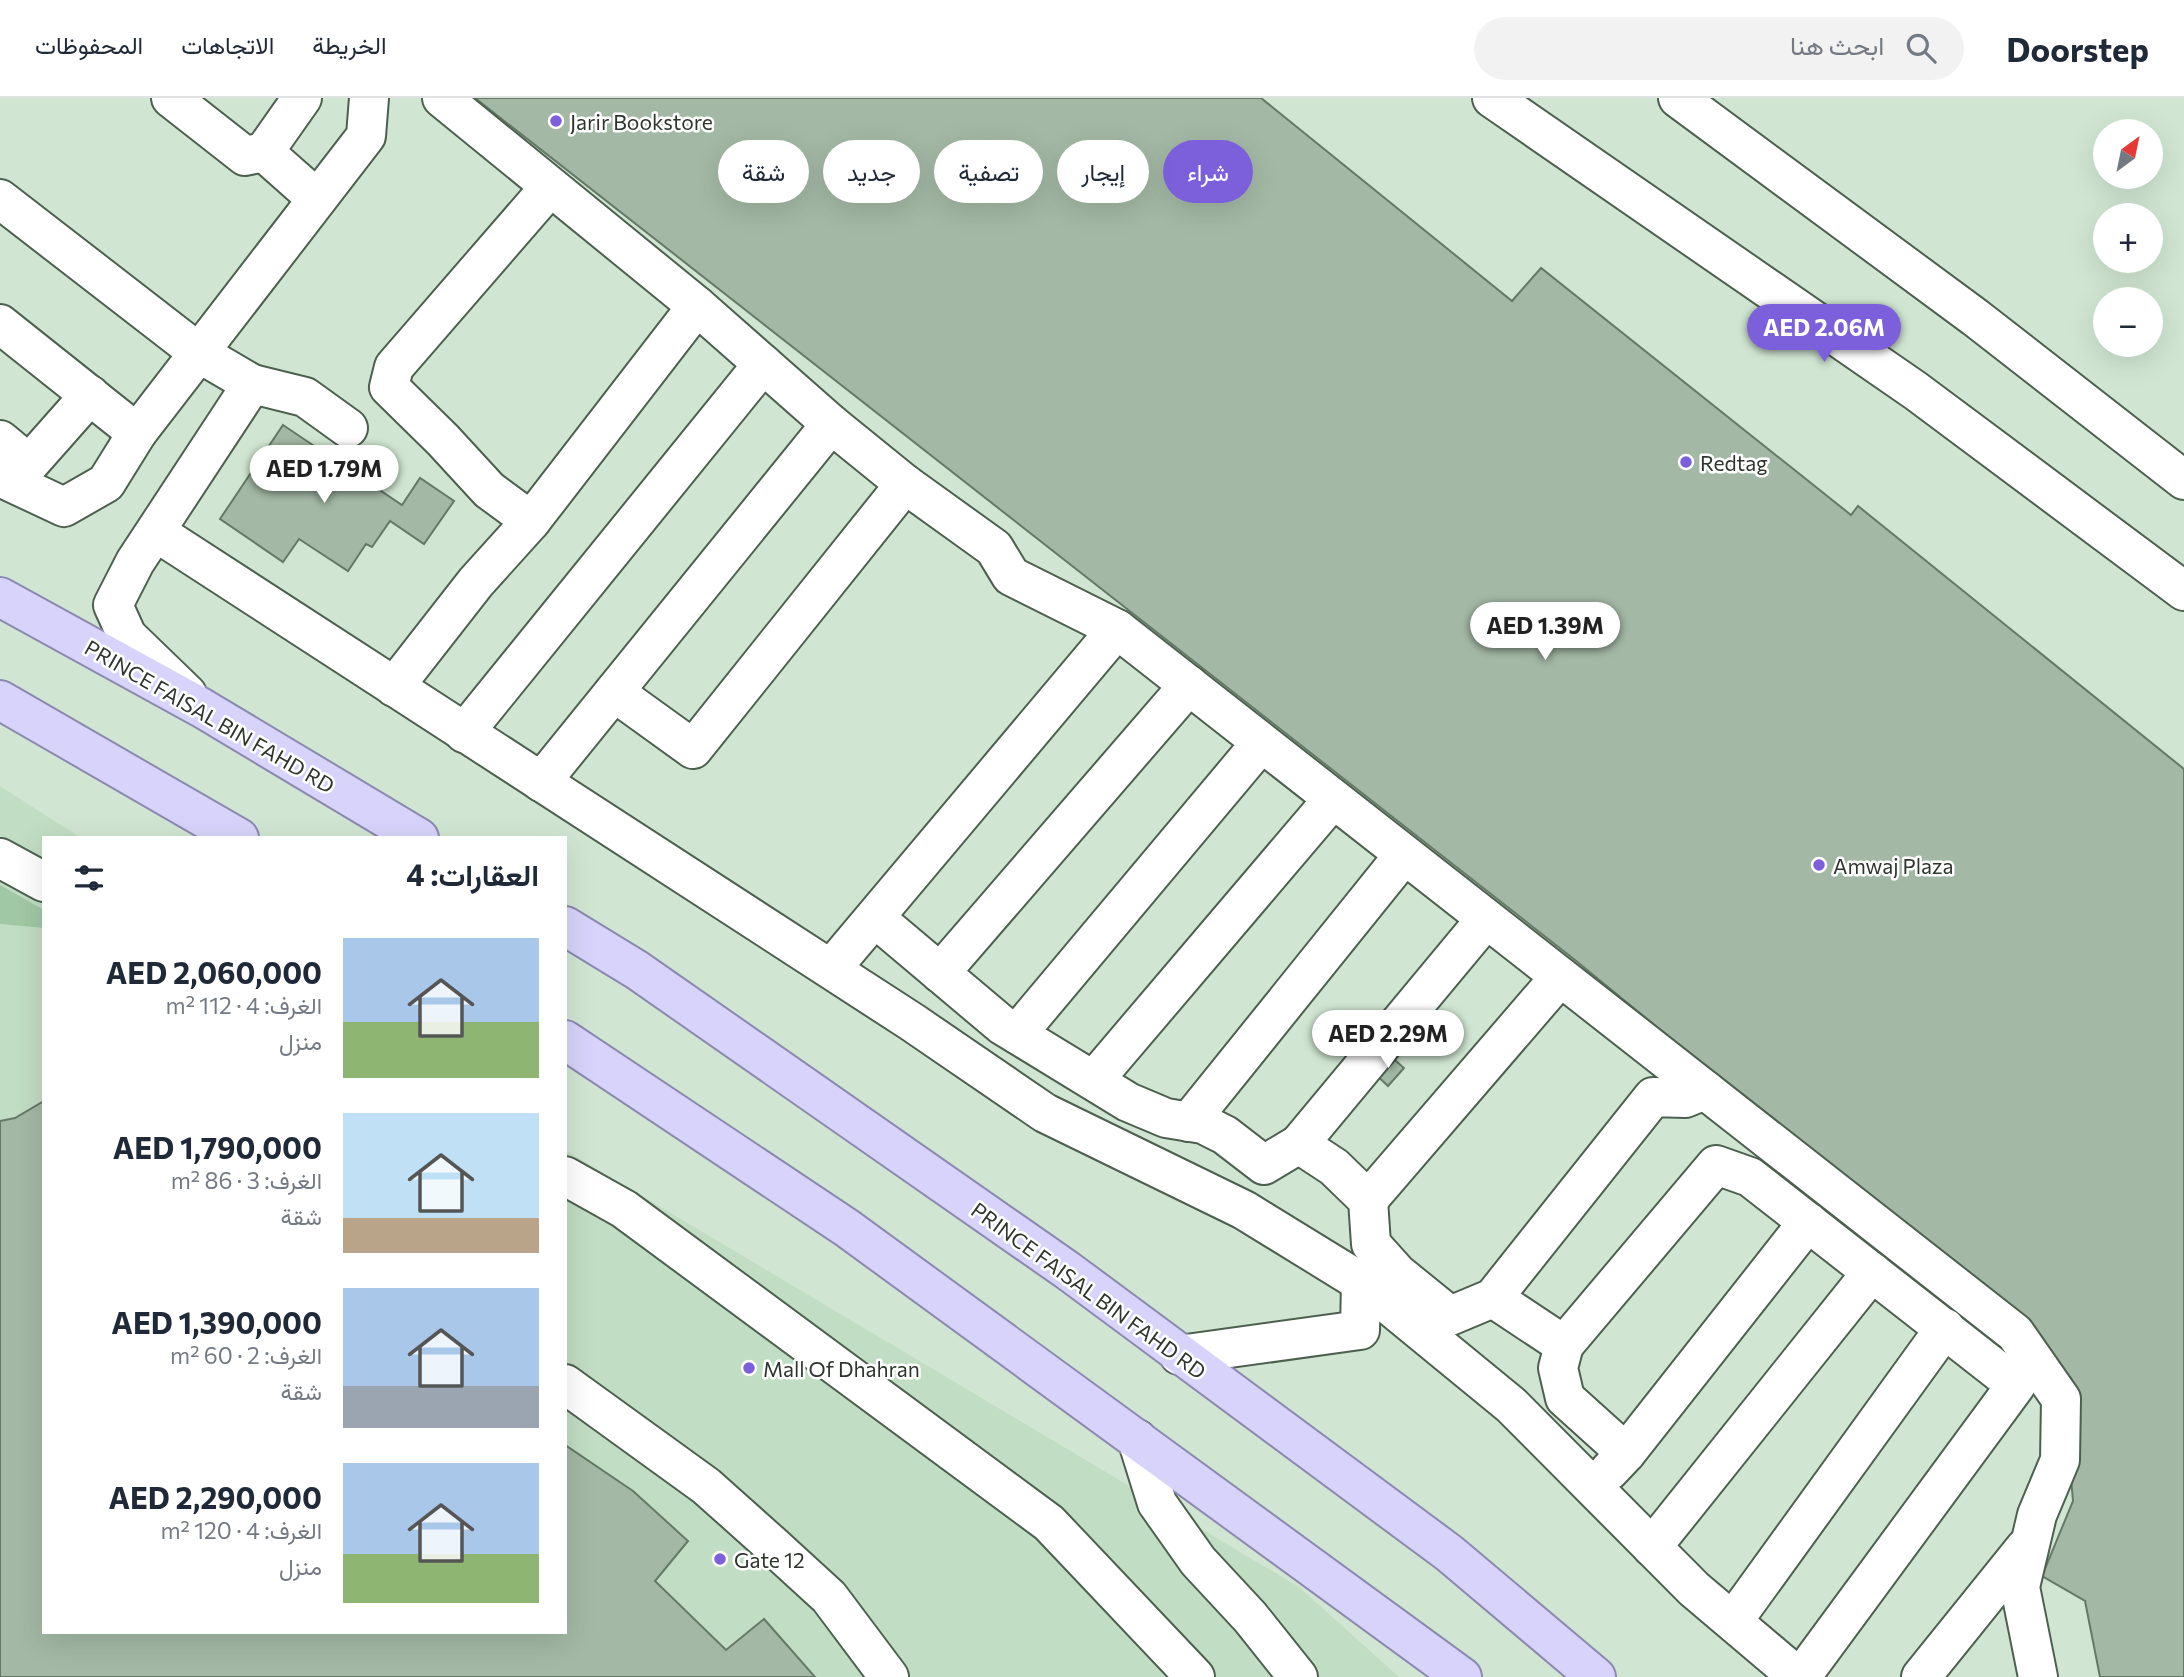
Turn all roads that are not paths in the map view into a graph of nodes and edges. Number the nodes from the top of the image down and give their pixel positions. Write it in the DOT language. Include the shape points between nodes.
graph roads {
  1 [pos="171,98"];
  2 [pos="302,98"];
  3 [pos="369,98"];
  4 [pos="442,98"];
  5 [pos="1492,98"];
  6 [pos="1678,98"];
  7 [pos="264,152"];
  8 [pos="551,187"];
  9 [pos="0,199"];
  10 [pos="317,199"];
  11 [pos="697,306"];
  12 [pos="0,324"];
  13 [pos="199,353"];
  14 [pos="763,364"];
  15 [pos="252,384"];
  16 [pos="90,395"];
  17 [pos="831,424"];
  18 [pos="348,428"];
  19 [pos="137,432"];
  20 [pos="0,440"];
  21 [pos="0,477"];
  22 [pos="2184,480"];
  23 [pos="905,484"];
  24 [pos="531,521"];
  25 [pos="156,532"];
  26 [pos="2184,591"];
  27 [pos="0,597"];
  28 [pos="1117,629"];
  29 [pos="1189,685"];
  30 [pos="394,687"];
  31 [pos="614,692"];
  32 [pos="0,700"];
  33 [pos="202,708"];
  34 [pos="464,733"];
  35 [pos="1261,743"];
  36 [pos="541,782"];
  37 [pos="1333,799"];
  38 [pos="236,836"];
  39 [pos="416,836"];
  40 [pos="1404,855"];
  41 [pos="0,858"];
  42 [pos="42,881"];
  43 [pos="875,918"];
  44 [pos="1486,919"];
  45 [pos="567,927"];
  46 [pos="831,969"];
  47 [pos="940,973"];
  48 [pos="1560,977"];
  49 [pos="1017,1034"];
  50 [pos="567,1041"];
  51 [pos="1094,1080"];
  52 [pos="1705,1090"];
  53 [pos="1189,1122"];
  54 [pos="1299,1144"];
  55 [pos="567,1177"];
  56 [pos="1368,1200"];
  57 [pos="1808,1222"];
  58 [pos="1872,1272"];
  59 [pos="1361,1282"];
  60 [pos="1493,1298"];
  61 [pos="1945,1328"];
  62 [pos="1564,1345"];
  63 [pos="1179,1355"];
  64 [pos="567,1385"];
  65 [pos="1137,1439"];
  66 [pos="1626,1453"];
  67 [pos="1593,1488"];
  68 [pos="2031,1541"];
  69 [pos="1652,1547"];
  70 [pos="1733,1621"];
  71 [pos="889,1677"];
  72 [pos="1195,1677"];
  73 [pos="1298,1677"];
  74 [pos="1462,1677"];
  75 [pos="1596,1677"];
  76 [pos="1800,1677"];
  77 [pos="1921,1677"];
  78 [pos="2038,1677"];
  1 -- 7 [label="street" via="245,156"];
  2 -- 7 [label="street"];
  3 -- 10 [label="street" via="366,136"];
  4 -- 8 [label="street"];
  5 -- 26 [label="street" via="1916,391"];
  6 -- 22 [label="street" via="1976,318"];
  7 -- 10 [label="street"];
  8 -- 11 [label="street"];
  8 -- 24 [label="street" via="394,367 389,387 489,490"];
  9 -- 13 [label="street"];
  10 -- 13 [label="street"];
  11 -- 14 [label="street"];
  11 -- 24 [label="street"];
  12 -- 16 [label="street"];
  13 -- 15 [label="street"];
  13 -- 19 [label="street"];
  14 -- 17 [label="street"];
  14 -- 34 [label="street"];
  15 -- 18 [label="street" via="305,397"];
  15 -- 25 [label="street"];
  16 -- 19 [label="street"];
  16 -- 20 [label="street" via="29,464"];
  17 -- 23 [label="street"];
  17 -- 31 [label="street"];
  19 -- 21 [label="street" via="106,484 64,507"];
  23 -- 28 [label="street" via="995,548 1011,576"];
  23 -- 31 [label="street" via="693,749"];
  24 -- 30 [label="street" via="476,582"];
  25 -- 30 [label="street"];
  25 -- 33 [label="street" via="113,605 127,636"];
  27 -- 33 [label="main road, PRINCE FAISAL BIN FAHD RD"];
  28 -- 29 [label="street"];
  28 -- 43 [label="street"];
  29 -- 35 [label="street"];
  29 -- 47 [label="street"];
  30 -- 34 [label="street"];
  31 -- 36 [label="street"];
  32 -- 38 [label="main road"];
  33 -- 39 [label="main road, PRINCE FAISAL BIN FAHD RD"];
  34 -- 36 [label="street"];
  35 -- 37 [label="street"];
  35 -- 49 [label="street"];
  36 -- 46 [label="street"];
  37 -- 40 [label="street"];
  37 -- 51 [label="street"];
  40 -- 44 [label="street"];
  40 -- 53 [label="street"];
  41 -- 42 [label="street"];
  43 -- 46 [label="street"];
  43 -- 47 [label="street"];
  44 -- 48 [label="street"];
  44 -- 54 [label="street"];
  45 -- 63 [label="main road, PRINCE FAISAL BIN FAHD RD" via="660,985 1067,1270"];
  46 -- 59 [label="street" via="1045,1113 1244,1210"];
  47 -- 49 [label="street"];
  48 -- 52 [label="street"];
  48 -- 56 [label="street"];
  49 -- 51 [label="street"];
  50 -- 65 [label="main road" via="847,1228"];
  51 -- 53 [label="street" via="1128,1102"];
  52 -- 60 [label="street" via="1685,1098 1653,1097"];
  52 -- 68 [label="street" via="2015,1333 2061,1399 2060,1460"];
  53 -- 54 [label="street" via="1225,1135 1264,1165"];
  54 -- 56 [label="street" via="1334,1167"];
  55 -- 72 [label="street" via="624,1209 1049,1523"];
  56 -- 60 [label="street" via="1371,1244 1450,1316"];
  57 -- 58 [label="street"];
  57 -- 62 [label="street" via="1751,1177 1716,1165"];
  57 -- 66 [label="street"];
  58 -- 61 [label="street"];
  58 -- 69 [label="street"];
  59 -- 63 [label="street" via="1360,1330"];
  59 -- 67 [label="street" via="1511,1405"];
  60 -- 62 [label="street"];
  61 -- 70 [label="street"];
  61 -- 76 [label="street" via="2017,1385"];
  62 -- 66 [label="street" via="1558,1368 1565,1398"];
  63 -- 75 [label="main road, PRINCE FAISAL BIN FAHD RD" via="1449,1553"];
  64 -- 71 [label="street" via="706,1486 829,1597"];
  65 -- 73 [label="street" via="1157,1503 1198,1561"];
  65 -- 74 [label="main road"];
  66 -- 67 [label="street"];
  67 -- 69 [label="street"];
  68 -- 77 [label="street"];
  68 -- 78 [label="street" via="2020,1587"];
  69 -- 70 [label="street"];
  70 -- 76 [label="street"];
}
